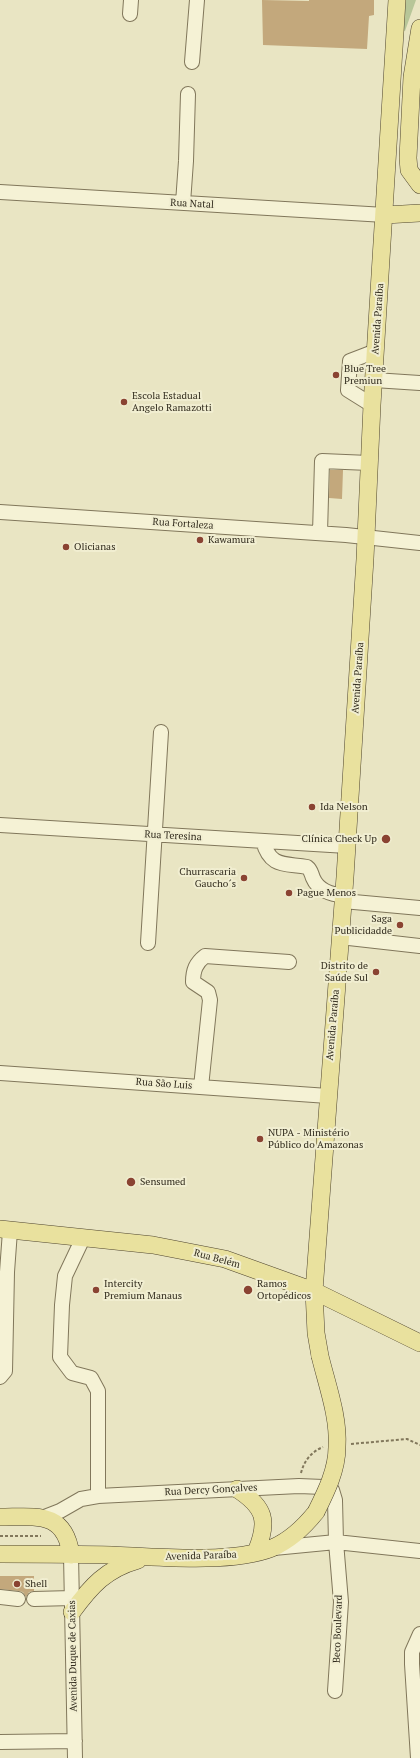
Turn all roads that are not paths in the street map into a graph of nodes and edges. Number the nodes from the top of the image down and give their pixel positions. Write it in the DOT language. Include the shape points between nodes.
graph roads {
  1 [pos="131,0"];
  2 [pos="196,0"];
  3 [pos="397,0"];
  4 [pos="130,14"];
  5 [pos="420,28"];
  6 [pos="192,62"];
  7 [pos="188,94"];
  8 [pos="414,120"];
  9 [pos="420,185"];
  10 [pos="0,192"];
  11 [pos="183,203"];
  12 [pos="420,213"];
  13 [pos="385,215"];
  14 [pos="376,351"];
  15 [pos="374,380"];
  16 [pos="420,383"];
  17 [pos="372,405"];
  18 [pos="369,463"];
  19 [pos="0,512"];
  20 [pos="320,533"];
  21 [pos="366,537"];
  22 [pos="420,543"];
  23 [pos="161,732"];
  24 [pos="0,825"];
  25 [pos="155,834"];
  26 [pos="263,841"];
  27 [pos="346,846"];
  28 [pos="343,898"];
  29 [pos="420,908"];
  30 [pos="340,937"];
  31 [pos="148,943"];
  32 [pos="420,946"];
  33 [pos="289,962"];
  34 [pos="0,1072"];
  35 [pos="201,1087"];
  36 [pos="328,1096"];
  37 [pos="5,1230"];
  38 [pos="83,1238"];
  39 [pos="314,1291"];
  40 [pos="420,1343"];
  41 [pos="0,1377"];
  42 [pos="237,1489"];
  43 [pos="98,1496"];
  44 [pos="0,1517"];
  45 [pos="42,1523"];
  46 [pos="336,1542"];
  47 [pos="272,1548"];
  48 [pos="420,1551"];
  49 [pos="256,1552"];
  50 [pos="0,1554"];
  51 [pos="71,1555"];
  52 [pos="147,1557"];
  53 [pos="0,1597"];
  54 [pos="18,1599"];
  55 [pos="34,1599"];
  56 [pos="72,1605"];
  57 [pos="420,1634"];
  58 [pos="335,1692"];
  59 [pos="75,1741"];
  60 [pos="0,1742"];
  61 [pos="75,1758"];
  62 [pos="418,1758"];
  1 -- 4 [label="street"];
  2 -- 6 [label="street"];
  3 -- 13 [label="main road, Avenida Paraíba"];
  5 -- 8 [label="main road" via="412,77"];
  7 -- 11 [label="street"];
  8 -- 9 [label="main road" via="409,170"];
  10 -- 11 [label="street, Rua Natal"];
  11 -- 13 [label="street, Rua Natal"];
  12 -- 13 [label="main road"];
  13 -- 14 [label="main road, Avenida Paraíba"];
  14 -- 15 [label="main road, Avenida Paraíba"];
  14 -- 17 [label="street" via="350,361 348,390"];
  15 -- 16 [label="street"];
  15 -- 17 [label="main road, Avenida Paraíba"];
  17 -- 18 [label="main road, Avenida Paraíba"];
  18 -- 20 [label="street" via="322,461"];
  18 -- 21 [label="main road, Avenida Paraíba"];
  19 -- 20 [label="street, Rua Fortaleza"];
  20 -- 21 [label="street, Rua Fortaleza"];
  21 -- 22 [label="street, Rua Fortaleza"];
  21 -- 27 [label="main road, Avenida Paraíba"];
  23 -- 25 [label="street"];
  24 -- 25 [label="street, Rua Teresina"];
  25 -- 26 [label="street, Rua Teresina"];
  25 -- 31 [label="street"];
  26 -- 27 [label="street, Rua Teresina"];
  26 -- 28 [label="street" via="276,862 306,866 319,887"];
  27 -- 28 [label="main road, Avenida Paraíba"];
  28 -- 29 [label="street"];
  28 -- 30 [label="main road, Avenida Paraíba"];
  30 -- 32 [label="street"];
  30 -- 36 [label="main road, Avenida Paraíba"];
  33 -- 35 [label="street" via="205,956 196,963 193,982 208,992 210,1000"];
  34 -- 35 [label="street, Rua São Luis"];
  35 -- 36 [label="street, Rua São Luis"];
  36 -- 39 [label="main road, Avenida Paraíba"];
  37 -- 38 [label="main road, Rua Belém"];
  37 -- 41 [label="street" via="5,1371"];
  38 -- 39 [label="main road, Rua Belém" via="153,1245 225,1259"];
  38 -- 43 [label="street" via="65,1276 60,1357 72,1372 91,1378 98,1391"];
  39 -- 40 [label="main road, Rua Belém"];
  39 -- 47 [label="main road, Avenida Paraíba, bridge" via="320,1356 336,1423 338,1448 334,1470 316,1512 304,1527"];
  42 -- 43 [label="street, Rua Dercy Gonçalves"];
  42 -- 46 [label="street, Rua Dercy Gonçalves" via="299,1486 332,1490 335,1500"];
  42 -- 49 [label="main road" via="251,1497 260,1508 263,1532"];
  43 -- 45 [label="street, Rua Dercy Gonçalves" via="81,1499"];
  44 -- 45 [label="main road"];
  45 -- 51 [label="main road" via="57,1524 65,1532"];
  46 -- 47 [label="street"];
  46 -- 48 [label="street"];
  46 -- 58 [label="street, Beco Boulevard" via="341,1602"];
  47 -- 49 [label="main road, Avenida Paraíba"];
  49 -- 52 [label="main road, Avenida Paraíba" via="219,1557"];
  50 -- 51 [label="main road, Avenida Paraíba"];
  51 -- 52 [label="main road, Avenida Paraíba"];
  51 -- 56 [label="street, Avenida Duque de Caxias"];
  52 -- 56 [label="main road" via="128,1563 103,1576"];
  53 -- 54 [label="street"];
  55 -- 56 [label="street"];
  56 -- 59 [label="street, Avenida Duque de Caxias"];
  57 -- 62 [label="street" via="412,1652"];
  59 -- 60 [label="street"];
  59 -- 61 [label="street, Avenida Duque de Caxias"];
}
